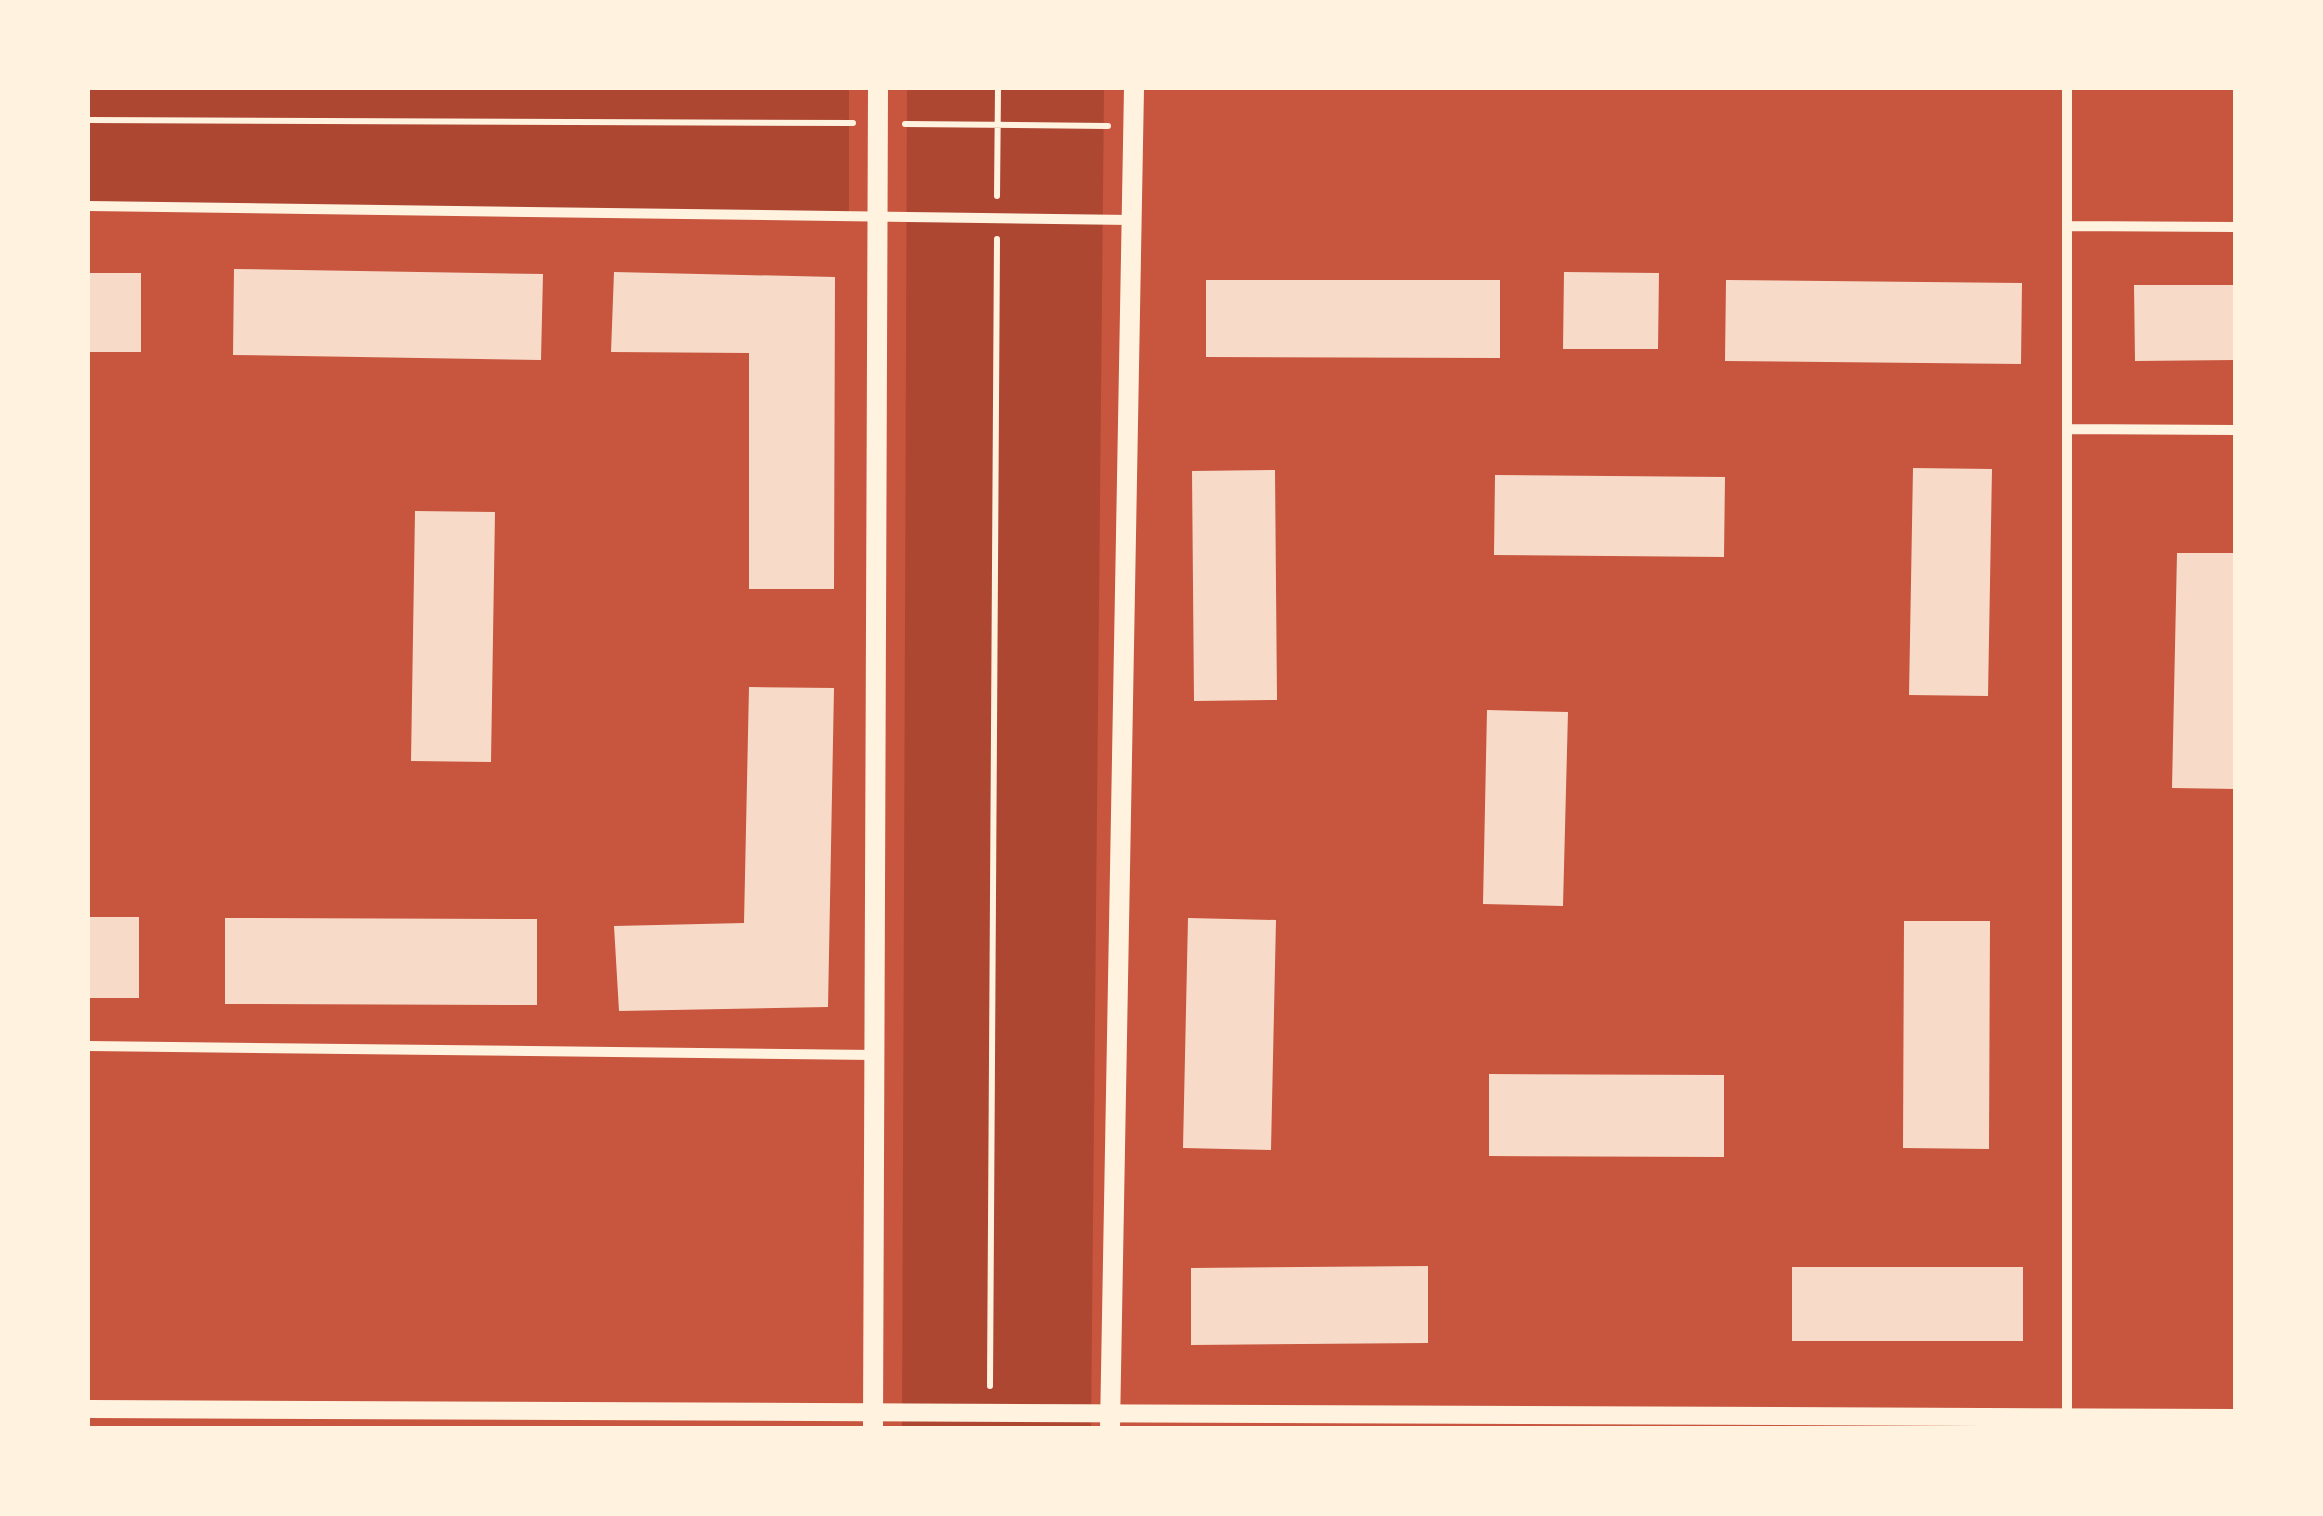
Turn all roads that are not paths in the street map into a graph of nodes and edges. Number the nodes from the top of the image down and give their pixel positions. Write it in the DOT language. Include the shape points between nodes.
graph roads {
  1 [pos="878,88"];
  2 [pos="1134,88"];
  3 [pos="2067,88"];
  4 [pos="88,206"];
  5 [pos="878,215"];
  6 [pos="1132,220"];
  7 [pos="2066,226"];
  8 [pos="2236,227"];
  9 [pos="2067,429"];
  10 [pos="2236,430"];
  11 [pos="88,1046"];
  12 [pos="876,1056"];
  13 [pos="88,1409"];
  14 [pos="2068,1416"];
  15 [pos="2236,1418"];
  16 [pos="873,1422"];
  17 [pos="1110,1422"];
  1 -- 5 [label="main road"];
  2 -- 6 [label="main road"];
  3 -- 7 [label="street"];
  4 -- 5 [label="street"];
  5 -- 6 [label="street"];
  5 -- 12 [label="main road"];
  6 -- 17 [label="main road"];
  7 -- 8 [label="street"];
  7 -- 9 [label="street"];
  9 -- 10 [label="street"];
  9 -- 14 [label="street"];
  11 -- 12 [label="street"];
  12 -- 16 [label="main road"];
  13 -- 16 [label="street"];
  14 -- 15 [label="street"];
  14 -- 17 [label="street"];
  16 -- 17 [label="street" via="990,1415"];
}
